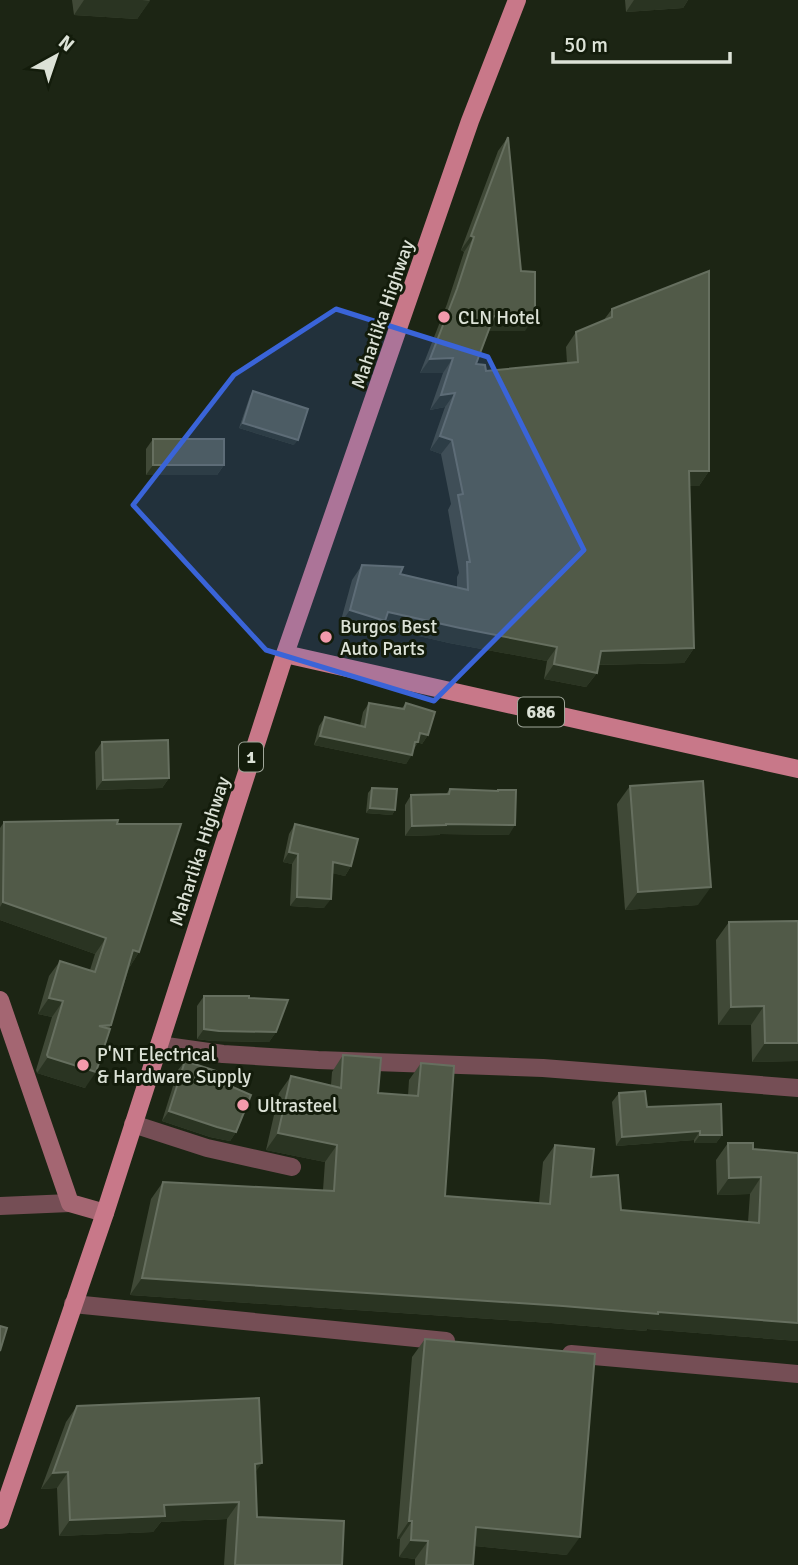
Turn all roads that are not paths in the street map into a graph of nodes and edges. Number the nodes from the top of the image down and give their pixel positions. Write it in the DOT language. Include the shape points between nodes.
graph roads {
  1 [pos="517,0"];
  2 [pos="285,654"];
  3 [pos="798,769"];
  4 [pos="0,1000"];
  5 [pos="159,1045"];
  6 [pos="798,1088"];
  7 [pos="133,1124"];
  8 [pos="292,1167"];
  9 [pos="70,1203"];
  10 [pos="0,1206"];
  11 [pos="105,1213"];
  12 [pos="73,1304"];
  13 [pos="468,1343"];
  14 [pos="550,1351"];
  15 [pos="798,1374"];
  16 [pos="0,1520"];
  1 -- 2 [label="main road, Maharlika Highway / 1" via="470,121"];
  2 -- 3 [label="main road, 686"];
  2 -- 5 [label="main road, Maharlika Highway / 1"];
  4 -- 9 [label="street"];
  5 -- 6 [label="street" via="223,1054 543,1068"];
  5 -- 7 [label="main road, Maharlika Highway / 1"];
  7 -- 8 [label="street" via="207,1148"];
  7 -- 11 [label="main road, Maharlika Highway / 1"];
  9 -- 10 [label="street"];
  9 -- 11 [label="street"];
  11 -- 12 [label="main road, Maharlika Highway / 1"];
  12 -- 13 [label="street"];
  12 -- 16 [label="main road, Maharlika Highway / 1"];
  14 -- 15 [label="street"];
}
